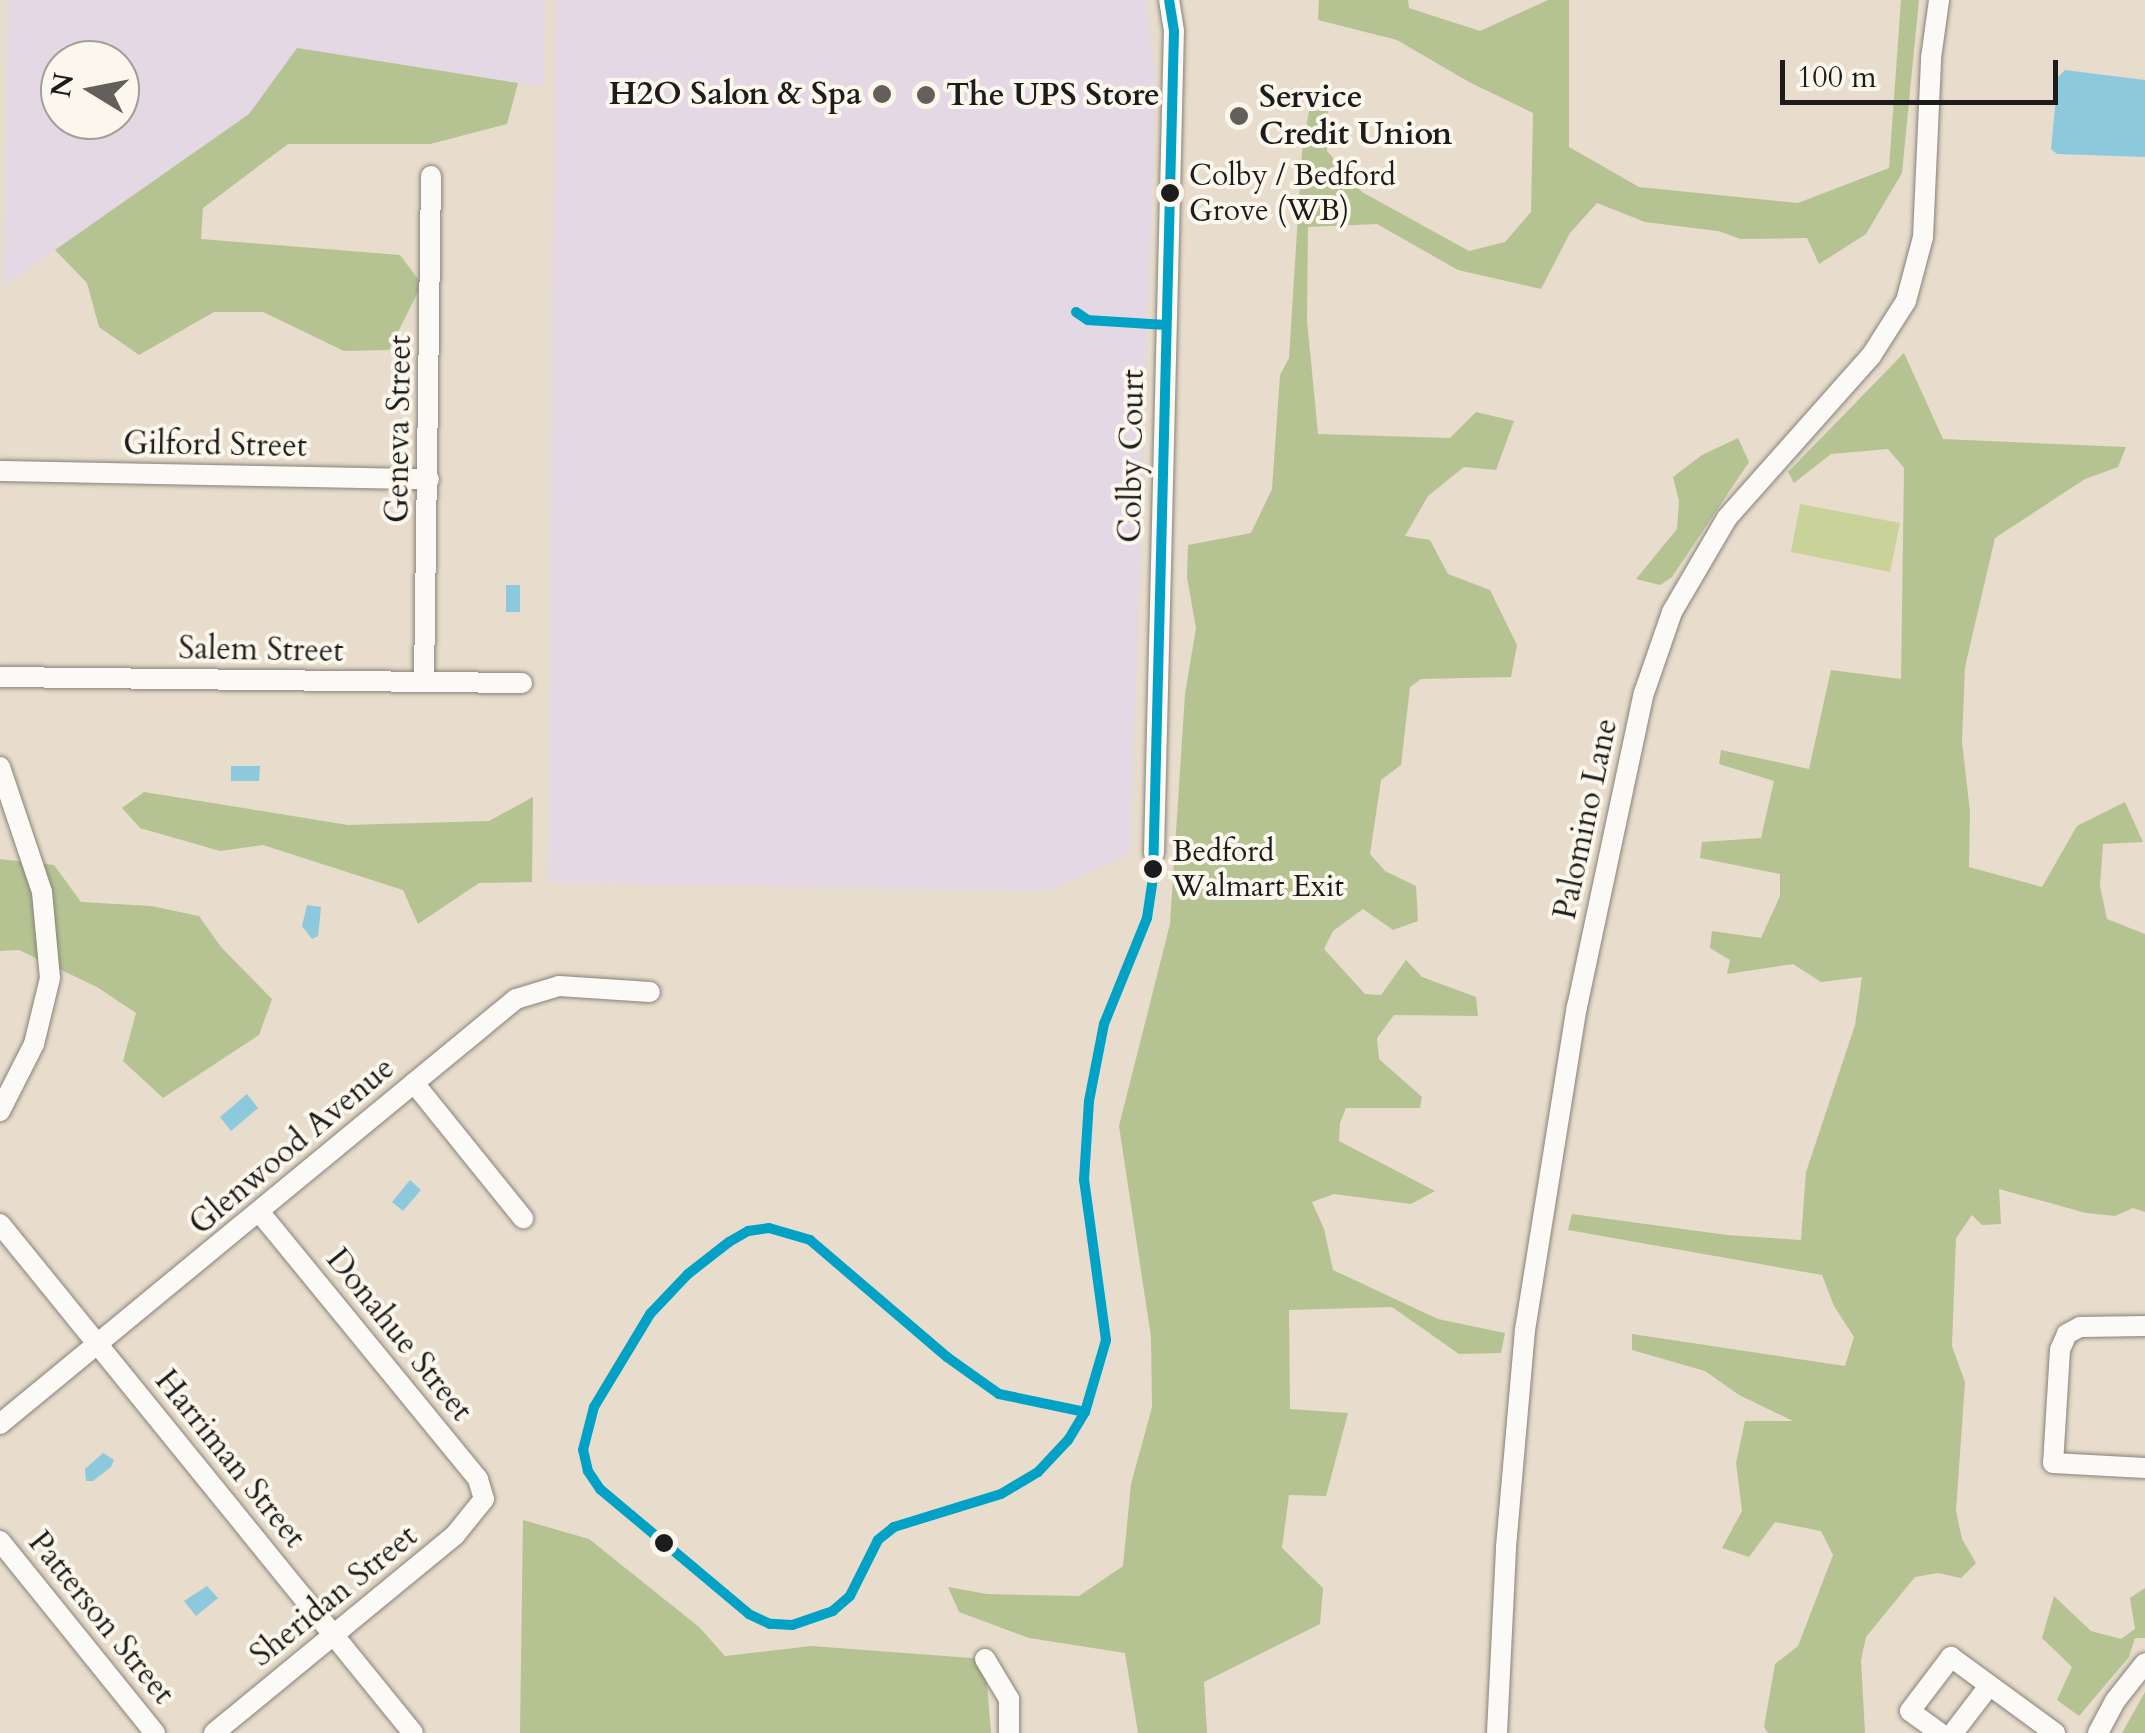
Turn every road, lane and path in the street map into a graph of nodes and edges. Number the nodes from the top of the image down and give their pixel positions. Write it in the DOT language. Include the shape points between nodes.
graph roads {
  1 [pos="1169,0"];
  2 [pos="1939,0"];
  3 [pos="431,176"];
  4 [pos="0,471"];
  5 [pos="429,480"];
  6 [pos="0,677"];
  7 [pos="424,682"];
  8 [pos="522,683"];
  9 [pos="0,766"];
  10 [pos="1154,853"];
  11 [pos="650,992"];
  12 [pos="414,1083"];
  13 [pos="0,1111"];
  14 [pos="260,1213"];
  15 [pos="523,1218"];
  16 [pos="0,1224"];
  17 [pos="2145,1326"];
  18 [pos="98,1345"];
  19 [pos="0,1424"];
  20 [pos="2145,1468"];
  21 [pos="484,1499"];
  22 [pos="0,1542"];
  23 [pos="336,1634"];
  24 [pos="985,1659"];
  25 [pos="2145,1663"];
  26 [pos="1989,1686"];
  27 [pos="155,1733"];
  28 [pos="214,1733"];
  29 [pos="413,1733"];
  30 [pos="1009,1733"];
  31 [pos="1497,1733"];
  32 [pos="1940,1733"];
  33 [pos="1953,1733"];
  34 [pos="2054,1733"];
  35 [pos="2098,1733"];
  1 -- 10 [label="street, Colby Court" via="1174,30"];
  2 -- 31 [label="street, Palomino Lane" via="1924,237 1906,301 1871,356 1727,518 1672,612 1644,693 1578,1007 1525,1330"];
  3 -- 5 [label="street, Geneva Street"];
  4 -- 5 [label="street, Gilford Street"];
  5 -- 7 [label="street, Geneva Street"];
  6 -- 7 [label="street, Salem Street"];
  7 -- 8 [label="street, Salem Street"];
  9 -- 13 [label="street" via="42,892 50,978 34,1044"];
  11 -- 12 [label="street, Glenwood Avenue" via="537,990 516,999"];
  12 -- 14 [label="street, Glenwood Avenue"];
  12 -- 15 [label="street"];
  14 -- 18 [label="street, Glenwood Avenue"];
  14 -- 21 [label="street, Donahue Street" via="478,1480"];
  16 -- 18 [label="street, Harriman Street"];
  17 -- 20 [label="street" via="2080,1327 2066,1334 2053,1463"];
  18 -- 19 [label="street, Glenwood Avenue"];
  18 -- 23 [label="street, Harriman Street"];
  21 -- 23 [label="street, Sheridan Street" via="456,1535"];
  22 -- 27 [label="street, Patterson Street"];
  23 -- 28 [label="street, Sheridan Street"];
  23 -- 29 [label="street, Harriman Street"];
  24 -- 30 [label="street" via="1008,1699"];
  25 -- 35 [label="street"];
  26 -- 32 [label="street" via="1951,1657 1910,1710"];
  26 -- 33 [label="street"];
  26 -- 34 [label="street"];
}
